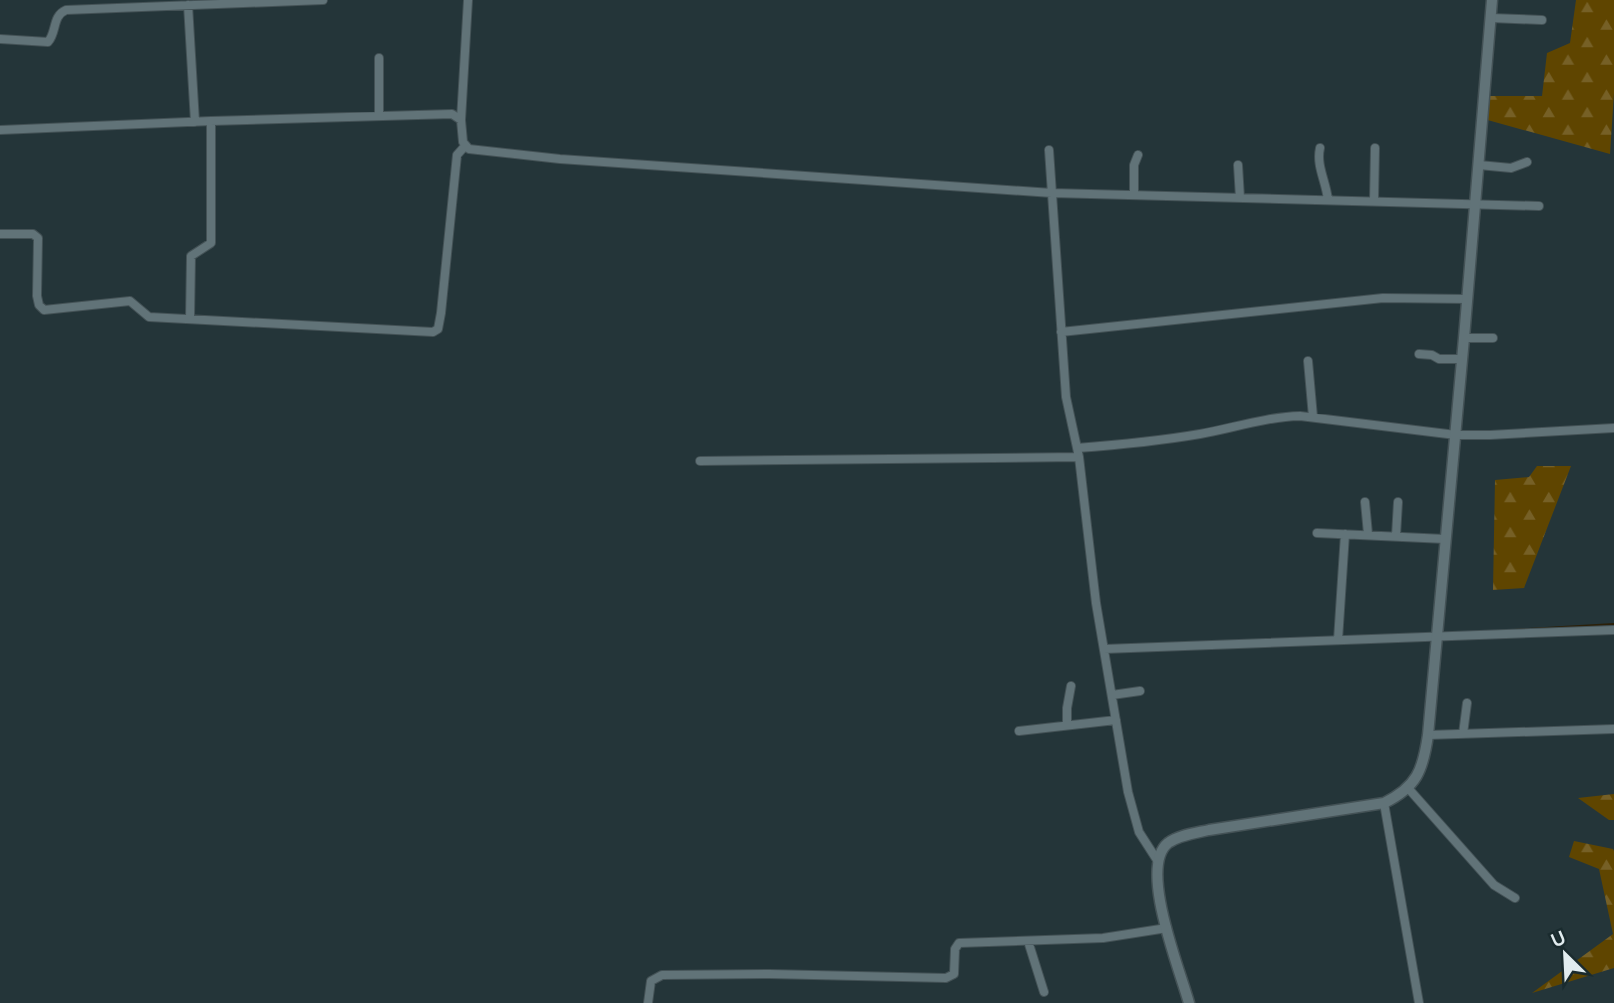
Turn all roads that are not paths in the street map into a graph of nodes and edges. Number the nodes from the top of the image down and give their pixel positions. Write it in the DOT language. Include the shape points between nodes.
graph roads {
  1 [pos="323,0"];
  2 [pos="468,0"];
  3 [pos="1492,0"];
  4 [pos="192,3"];
  5 [pos="1491,18"];
  6 [pos="1542,20"];
  7 [pos="0,39"];
  8 [pos="379,58"];
  9 [pos="379,116"];
  10 [pos="461,120"];
  11 [pos="212,121"];
  12 [pos="195,122"];
  13 [pos="0,131"];
  14 [pos="465,146"];
  15 [pos="1320,148"];
  16 [pos="1375,148"];
  17 [pos="1049,150"];
  18 [pos="1138,155"];
  19 [pos="1528,162"];
  20 [pos="1238,165"];
  21 [pos="1479,165"];
  22 [pos="1052,193"];
  23 [pos="1134,195"];
  24 [pos="1240,198"];
  25 [pos="1328,200"];
  26 [pos="1374,201"];
  27 [pos="1476,203"];
  28 [pos="1539,206"];
  29 [pos="0,234"];
  30 [pos="1468,299"];
  31 [pos="190,319"];
  32 [pos="1061,332"];
  33 [pos="1465,338"];
  34 [pos="1493,338"];
  35 [pos="1419,354"];
  36 [pos="1461,359"];
  37 [pos="1308,361"];
  38 [pos="1312,417"];
  39 [pos="1614,428"];
  40 [pos="1456,435"];
  41 [pos="1078,452"];
  42 [pos="700,461"];
  43 [pos="1365,502"];
  44 [pos="1398,502"];
  45 [pos="1317,533"];
  46 [pos="1345,534"];
  47 [pos="1368,534"];
  48 [pos="1396,536"];
  49 [pos="1445,539"];
  50 [pos="1614,630"];
  51 [pos="1436,637"];
  52 [pos="1338,640"];
  53 [pos="1104,649"];
  54 [pos="1072,686"];
  55 [pos="1140,691"];
  56 [pos="1112,695"];
  57 [pos="1467,704"];
  58 [pos="1116,720"];
  59 [pos="1067,725"];
  60 [pos="1614,729"];
  61 [pos="1019,730"];
  62 [pos="1463,734"];
  63 [pos="1428,735"];
  64 [pos="1408,788"];
  65 [pos="1384,803"];
  66 [pos="1157,860"];
  67 [pos="1514,898"];
  68 [pos="1167,928"];
  69 [pos="1028,941"];
  70 [pos="1044,992"];
  71 [pos="648,1003"];
  72 [pos="1189,1003"];
  73 [pos="1419,1003"];
  1 -- 4 [label="street"];
  2 -- 10 [label="street"];
  3 -- 5 [label="main road"];
  4 -- 7 [label="street" via="66,10 60,13 48,42"];
  4 -- 12 [label="street"];
  5 -- 6 [label="street"];
  5 -- 21 [label="main road"];
  8 -- 9 [label="street"];
  9 -- 10 [label="street" via="452,114"];
  9 -- 11 [label="street"];
  10 -- 14 [label="street"];
  11 -- 12 [label="street"];
  11 -- 31 [label="street" via="211,243 191,256"];
  12 -- 13 [label="street"];
  14 -- 22 [label="street" via="560,159"];
  14 -- 31 [label="street" via="457,155 436,330"];
  15 -- 25 [label="street" via="1317,162"];
  16 -- 26 [label="street"];
  17 -- 22 [label="street"];
  18 -- 23 [label="street"];
  19 -- 21 [label="street" via="1511,168"];
  20 -- 24 [label="street"];
  21 -- 27 [label="main road"];
  22 -- 23 [label="street"];
  22 -- 32 [label="street"];
  23 -- 24 [label="street"];
  24 -- 25 [label="street"];
  25 -- 26 [label="street"];
  26 -- 27 [label="street"];
  27 -- 28 [label="street"];
  27 -- 30 [label="main road"];
  29 -- 31 [label="street" via="38,238 37,296 44,310 130,301 149,317"];
  30 -- 32 [label="street" via="1383,298"];
  30 -- 33 [label="main road"];
  32 -- 41 [label="street" via="1066,397"];
  33 -- 34 [label="street"];
  33 -- 36 [label="main road"];
  35 -- 36 [label="street"];
  36 -- 40 [label="main road"];
  37 -- 38 [label="street"];
  38 -- 40 [label="street"];
  38 -- 41 [label="street" via="1284,416"];
  39 -- 40 [label="street"];
  40 -- 49 [label="main road"];
  41 -- 42 [label="street"];
  41 -- 53 [label="street"];
  43 -- 47 [label="street"];
  44 -- 48 [label="street"];
  45 -- 46 [label="street"];
  46 -- 47 [label="street"];
  46 -- 52 [label="street"];
  47 -- 48 [label="street"];
  48 -- 49 [label="street"];
  49 -- 51 [label="main road"];
  50 -- 51 [label="street"];
  51 -- 52 [label="street"];
  51 -- 63 [label="main road"];
  52 -- 53 [label="street"];
  53 -- 56 [label="street"];
  54 -- 59 [label="street"];
  55 -- 56 [label="street"];
  56 -- 58 [label="street"];
  57 -- 62 [label="street"];
  58 -- 59 [label="street"];
  58 -- 66 [label="street" via="1134,817"];
  59 -- 61 [label="street"];
  60 -- 62 [label="street"];
  62 -- 63 [label="street"];
  63 -- 64 [label="main road" via="1418,776"];
  64 -- 65 [label="main road"];
  64 -- 67 [label="street" via="1494,885"];
  65 -- 66 [label="main road" via="1189,834 1168,843"];
  65 -- 73 [label="street"];
  66 -- 68 [label="main road" via="1157,892"];
  68 -- 69 [label="street" via="1102,938"];
  68 -- 72 [label="main road"];
  69 -- 70 [label="street"];
  69 -- 71 [label="street" via="960,943 955,949 954,974 946,978 662,975 651,981"];
}
